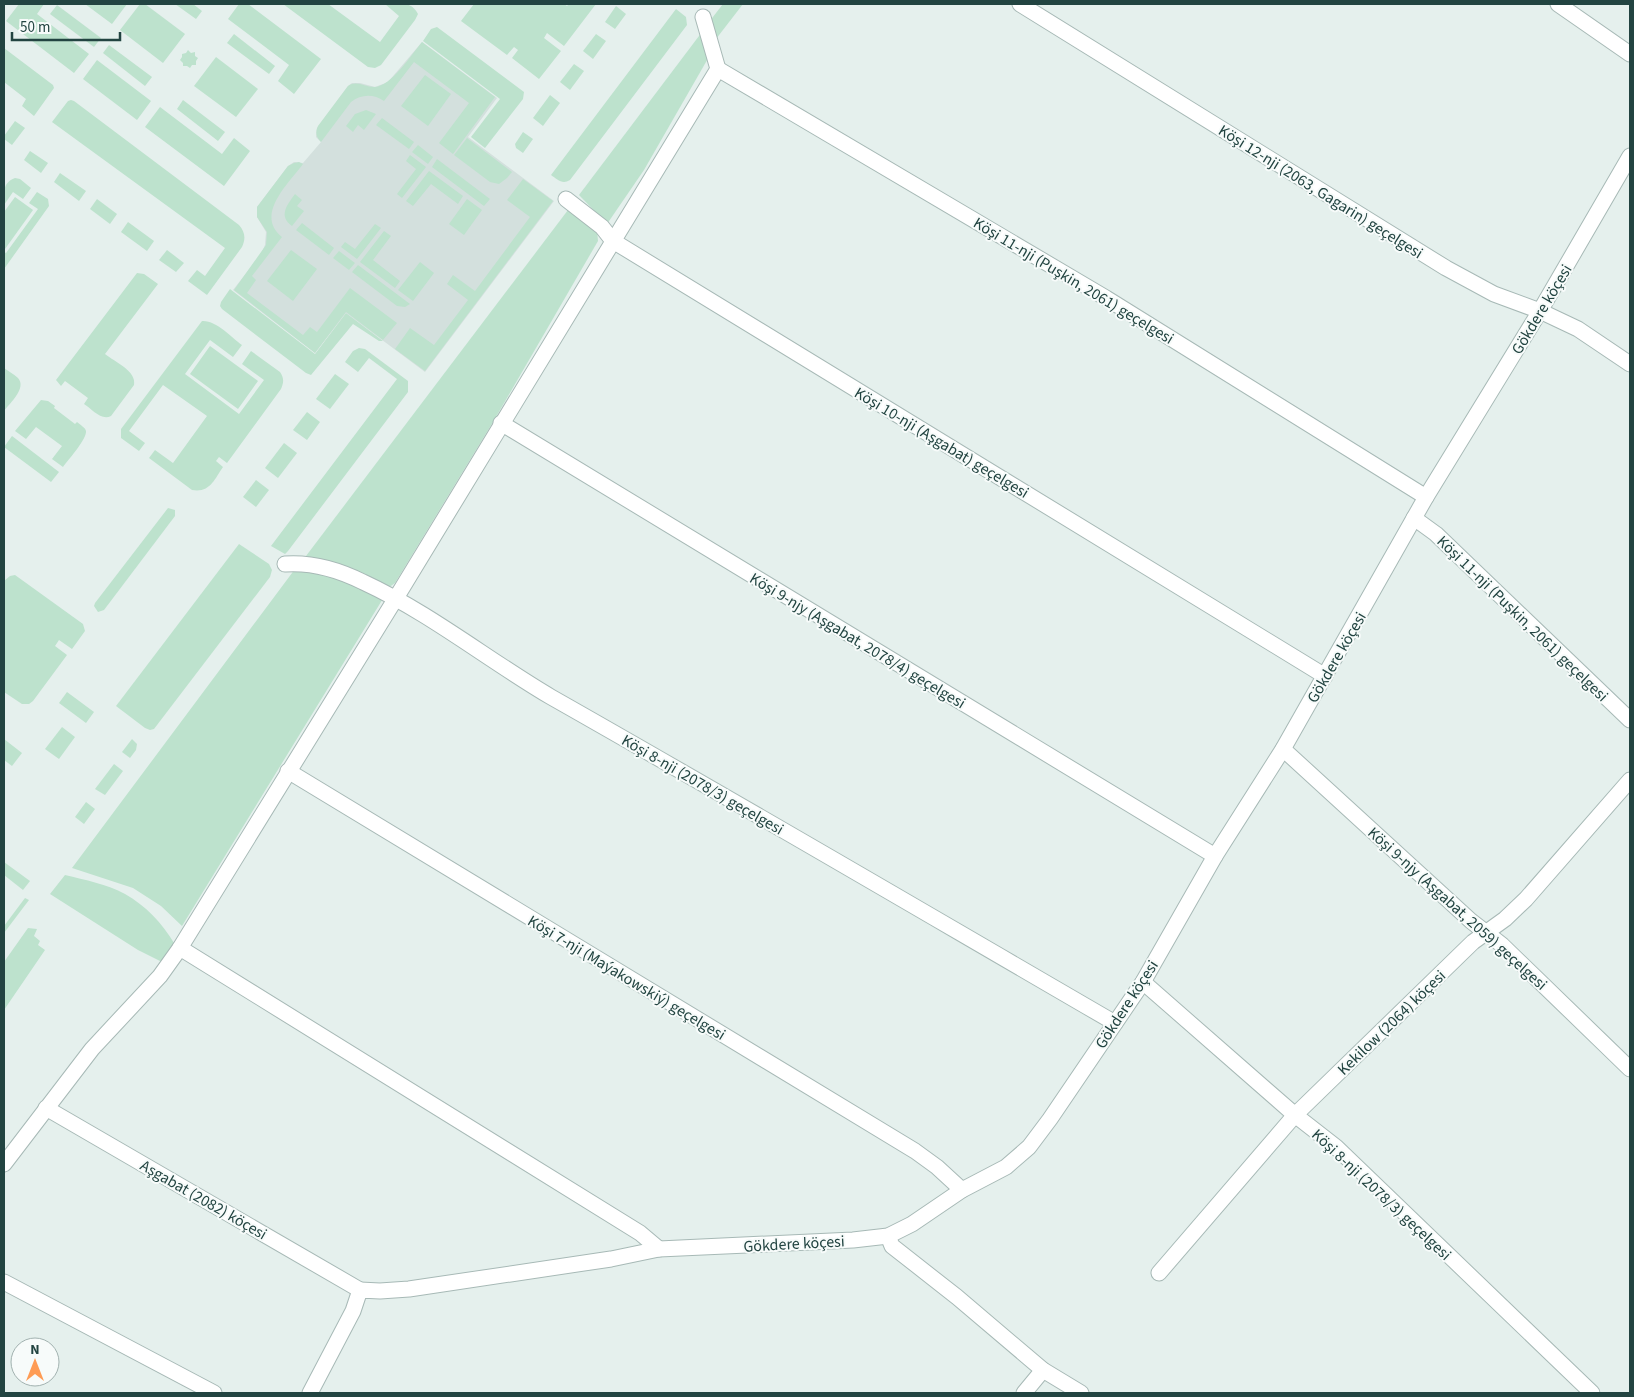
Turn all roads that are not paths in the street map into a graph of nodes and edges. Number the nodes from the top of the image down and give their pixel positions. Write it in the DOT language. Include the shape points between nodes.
graph roads {
  1 [pos="1020,4"];
  2 [pos="1558,4"];
  3 [pos="703,17"];
  4 [pos="1630,54"];
  5 [pos="718,69"];
  6 [pos="1630,156"];
  7 [pos="566,198"];
  8 [pos="613,241"];
  9 [pos="1540,311"];
  10 [pos="1630,364"];
  11 [pos="501,423"];
  12 [pos="1426,497"];
  13 [pos="1414,518"];
  14 [pos="285,564"];
  15 [pos="396,598"];
  16 [pos="1325,676"];
  17 [pos="1630,720"];
  18 [pos="1283,749"];
  19 [pos="288,771"];
  20 [pos="1630,780"];
  21 [pos="1215,856"];
  22 [pos="1486,932"];
  23 [pos="180,948"];
  24 [pos="1143,982"];
  25 [pos="1115,1023"];
  26 [pos="1630,1069"];
  27 [pos="46,1108"];
  28 [pos="1295,1115"];
  29 [pos="4,1164"];
  30 [pos="962,1190"];
  31 [pos="888,1236"];
  32 [pos="659,1249"];
  33 [pos="1159,1273"];
  34 [pos="4,1282"];
  35 [pos="360,1290"];
  36 [pos="1043,1370"];
  37 [pos="214,1393"];
  38 [pos="310,1393"];
  39 [pos="1024,1393"];
  40 [pos="1081,1393"];
  41 [pos="1592,1393"];
  1 -- 9 [label="street, Köşi 12-nji (2063, Gagarin) geçelgesi" via="1446,268 1494,294"];
  2 -- 4 [label="street"];
  3 -- 5 [label="street"];
  5 -- 8 [label="street"];
  5 -- 12 [label="street, Köşi 11-nji (Puşkin, 2061) geçelgesi" via="1106,298"];
  6 -- 9 [label="street, Gökdere köçesi"];
  7 -- 8 [label="street, Köşi 10-nji (Aşgabat) geçelgesi" via="602,227"];
  8 -- 11 [label="street"];
  8 -- 16 [label="street, Köşi 10-nji (Aşgabat) geçelgesi"];
  9 -- 10 [label="street, Köşi 12-nji (2063, Gagarin) geçelgesi" via="1578,329"];
  9 -- 12 [label="street, Gökdere köçesi"];
  11 -- 15 [label="street"];
  11 -- 21 [label="street, Köşi 9-njy (Aşgabat, 2078/4) geçelgesi"];
  12 -- 13 [label="street, Gökdere köçesi"];
  13 -- 16 [label="street, Gökdere köçesi"];
  13 -- 17 [label="street, Köşi 11-nji (Puşkin, 2061) geçelgesi" via="1436,534"];
  14 -- 15 [label="street, Köşi 8-nji (2078/3) geçelgesi" via="302,563 331,569"];
  15 -- 19 [label="street"];
  15 -- 25 [label="street, Köşi 8-nji (2078/3) geçelgesi" via="531,685"];
  16 -- 18 [label="street, Gökdere köçesi"];
  18 -- 21 [label="street, Gökdere köçesi"];
  18 -- 22 [label="street, Köşi 9-njy (Aşgabat, 2059) geçelgesi"];
  19 -- 23 [label="street"];
  19 -- 30 [label="street, Köşi 7-nji (Maýakowskiý) geçelgesi" via="914,1151"];
  20 -- 22 [label="street, Kekilow (2064) köçesi" via="1526,899"];
  21 -- 24 [label="street, Gökdere köçesi"];
  22 -- 26 [label="street, Köşi 9-njy (Aşgabat, 2059) geçelgesi"];
  22 -- 28 [label="street, Kekilow (2064) köçesi"];
  23 -- 27 [label="street" via="160,976 92,1049"];
  23 -- 32 [label="street" via="640,1233"];
  24 -- 25 [label="street, Gökdere köçesi"];
  24 -- 28 [label="street, Köşi 8-nji (2078/3) geçelgesi"];
  25 -- 30 [label="street, Gökdere köçesi" via="1029,1147 1006,1167"];
  27 -- 29 [label="street"];
  27 -- 35 [label="street, Aşgabat (2082) köçesi"];
  28 -- 33 [label="street, Kekilow (2064) köçesi"];
  28 -- 41 [label="street, Köşi 8-nji (2078/3) geçelgesi" via="1336,1147"];
  30 -- 31 [label="street, Gökdere köçesi"];
  31 -- 32 [label="street, Gökdere köçesi"];
  31 -- 36 [label="street" via="892,1246"];
  32 -- 35 [label="street, Gökdere köçesi" via="409,1289"];
  34 -- 37 [label="street"];
  35 -- 38 [label="street" via="353,1311"];
  36 -- 39 [label="street"];
  36 -- 40 [label="street"];
}
